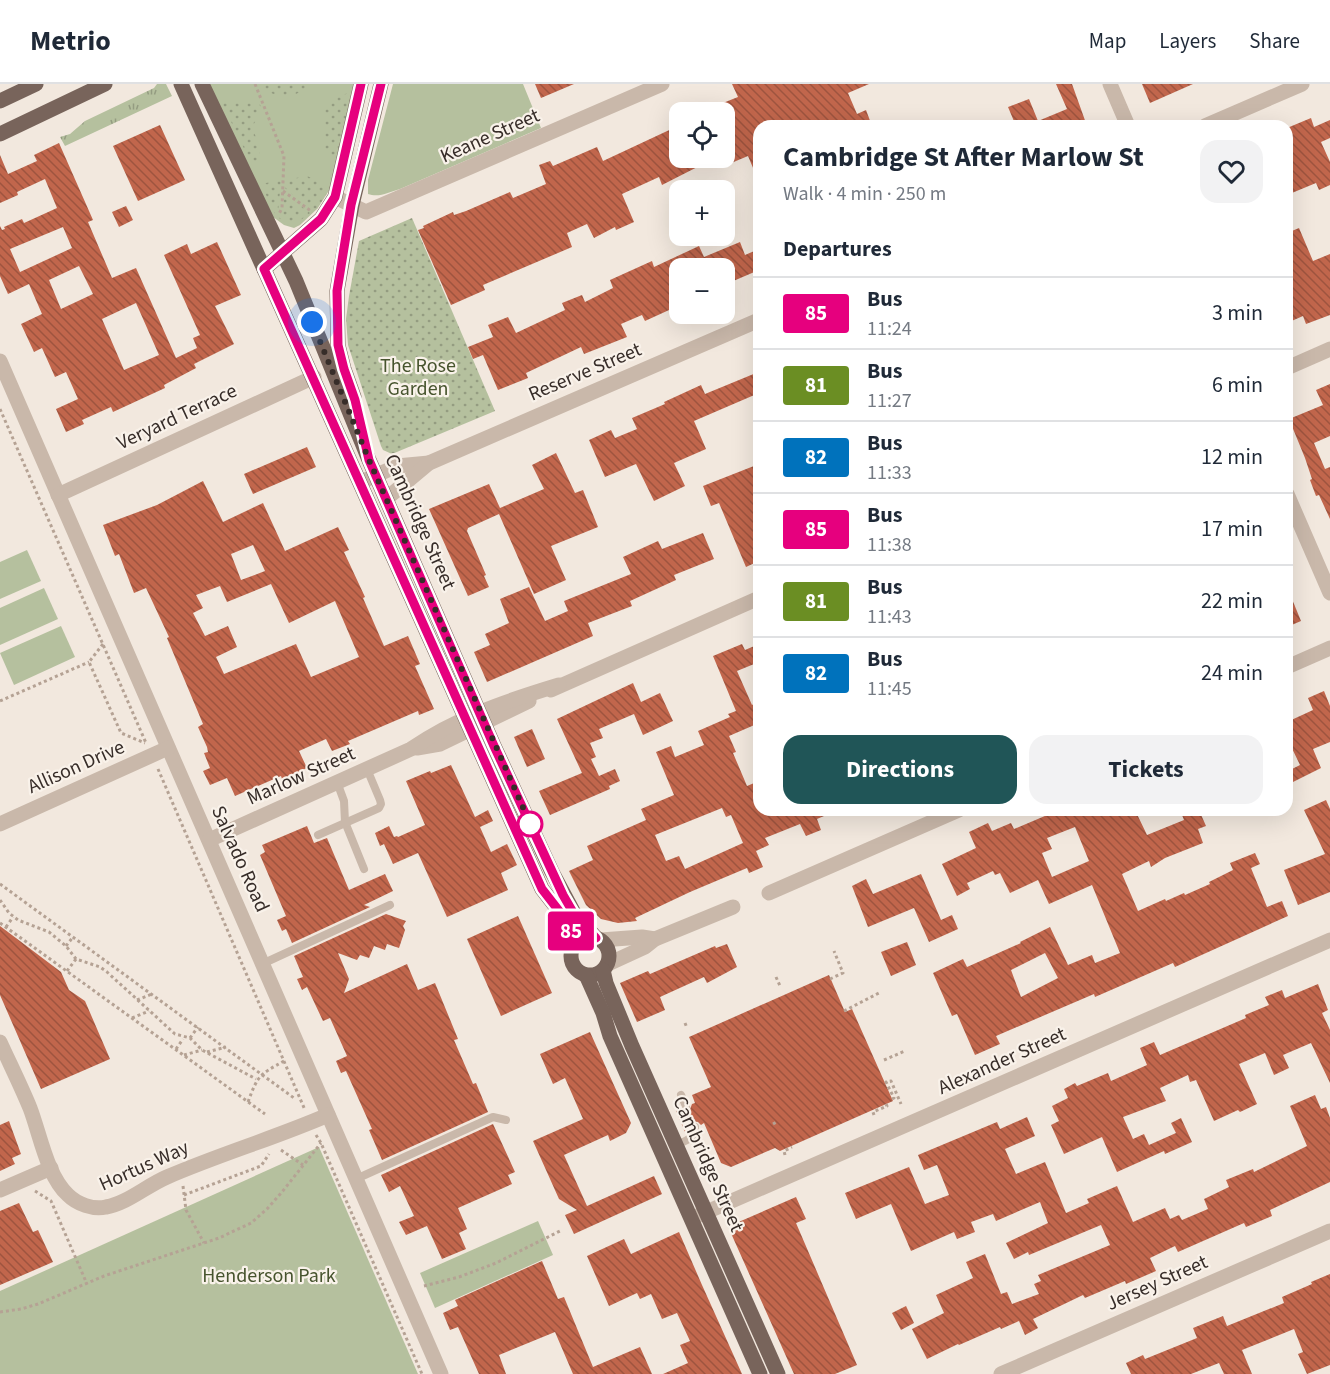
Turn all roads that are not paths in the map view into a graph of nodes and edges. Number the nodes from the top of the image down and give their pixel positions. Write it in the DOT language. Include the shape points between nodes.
graph roads {
  1 [pos="36,84"];
  2 [pos="105,84"];
  3 [pos="181,84"];
  4 [pos="202,84"];
  5 [pos="361,84"];
  6 [pos="381,84"];
  7 [pos="662,84"];
  8 [pos="1110,84"];
  9 [pos="1302,84"];
  10 [pos="0,101"];
  11 [pos="1125,120"];
  12 [pos="1219,120"];
  13 [pos="0,134"];
  14 [pos="335,197"];
  15 [pos="351,205"];
  16 [pos="282,252"];
  17 [pos="264,269"];
  18 [pos="753,323"];
  19 [pos="1330,350"];
  20 [pos="0,361"];
  21 [pos="1293,365"];
  22 [pos="314,377"];
  23 [pos="366,452"];
  24 [pos="429,463"];
  25 [pos="376,475"];
  26 [pos="361,482"];
  27 [pos="58,495"];
  28 [pos="386,499"];
  29 [pos="1293,508"];
  30 [pos="1330,593"];
  31 [pos="753,601"];
  32 [pos="1330,648"];
  33 [pos="1293,664"];
  34 [pos="475,721"];
  35 [pos="168,748"];
  36 [pos="367,769"];
  37 [pos="337,782"];
  38 [pos="945,816"];
  39 [pos="345,822"];
  40 [pos="0,824"];
  41 [pos="318,835"];
  42 [pos="209,840"];
  43 [pos="364,869"];
  44 [pos="769,893"];
  45 [pos="390,905"];
  46 [pos="733,907"];
  47 [pos="598,939"];
  48 [pos="655,939"];
  49 [pos="1330,940"];
  50 [pos="577,942"];
  51 [pos="262,964"];
  52 [pos="605,967"];
  53 [pos="586,975"];
  54 [pos="0,1042"];
  55 [pos="681,1095"];
  56 [pos="686,1106"];
  57 [pos="328,1115"];
  58 [pos="506,1120"];
  59 [pos="695,1127"];
  60 [pos="676,1145"];
  61 [pos="51,1168"];
  62 [pos="356,1179"];
  63 [pos="0,1190"];
  64 [pos="706,1212"];
  65 [pos="690,1219"];
  66 [pos="1330,1231"];
  67 [pos="441,1374"];
  68 [pos="760,1374"];
  69 [pos="777,1374"];
  70 [pos="1001,1374"];
  1 -- 10 [label="main road"];
  2 -- 13 [label="main road"];
  3 -- 17 [label="main road, Cambridge Street"];
  4 -- 16 [label="main road, Cambridge Street"];
  5 -- 14 [label="main road"];
  6 -- 15 [label="main road"];
  7 -- 15 [label="street, Keane Street" via="366,213"];
  8 -- 11 [label="street"];
  9 -- 12 [label="street"];
  14 -- 15 [label="street, Keane Street"];
  14 -- 16 [label="main road" via="321,219"];
  15 -- 23 [label="main road" via="336,318 338,345"];
  16 -- 17 [label="main road"];
  16 -- 23 [label="main road, Cambridge Street"];
  17 -- 22 [label="main road, Cambridge Street"];
  18 -- 24 [label="street, Reserve Street"];
  19 -- 21 [label="street"];
  20 -- 27 [label="street, Salvado Road"];
  22 -- 26 [label="main road, Cambridge Street"];
  22 -- 27 [label="street, Veryard Terrace"];
  23 -- 25 [label="main road, Cambridge Street"];
  24 -- 25 [label="street, Reserve Street" via="397,466"];
  24 -- 28 [label="street, Reserve Street"];
  25 -- 26 [label="street, Reserve Street"];
  25 -- 28 [label="main road, Cambridge Street"];
  26 -- 34 [label="main road, Cambridge Street"];
  27 -- 35 [label="street, Salvado Road"];
  28 -- 34 [label="main road, Cambridge Street"];
  29 -- 30 [label="street"];
  31 -- 34 [label="street, Marlow Street" via="559,685 502,702"];
  32 -- 33 [label="street"];
  34 -- 36 [label="street, Marlow Street" via="440,744 411,749"];
  34 -- 47 [label="main road, Cambridge Street" via="563,895 574,914"];
  34 -- 50 [label="main road, Cambridge Street" via="542,889"];
  35 -- 40 [label="street, Allison Drive"];
  35 -- 42 [label="street, Salvado Road"];
  36 -- 37 [label="street, Marlow Street"];
  36 -- 39 [label="lane" via="380,808"];
  37 -- 39 [label="lane" via="344,801"];
  37 -- 42 [label="street, Marlow Street"];
  38 -- 44 [label="street"];
  39 -- 41 [label="lane"];
  39 -- 43 [label="lane"];
  42 -- 51 [label="street, Salvado Road"];
  45 -- 51 [label="lane"];
  46 -- 48 [label="street"];
  47 -- 48 [label="street"];
  47 -- 50 [label="main road" via="589,937"];
  47 -- 52 [label="main road" via="607,947"];
  48 -- 52 [label="street"];
  49 -- 64 [label="street, Alexander Street"];
  50 -- 53 [label="main road" via="572,961"];
  51 -- 57 [label="street, Salvado Road"];
  52 -- 53 [label="main road" via="598,974"];
  52 -- 60 [label="main road, Cambridge Street" via="606,983"];
  53 -- 65 [label="main road, Cambridge Street"];
  54 -- 61 [label="street, Hortus Way"];
  55 -- 56 [label="lane"];
  57 -- 61 [label="street, Hortus Way" via="164,1178 103,1208 81,1204 68,1196"];
  57 -- 62 [label="street, Salvado Road"];
  58 -- 62 [label="lane" via="494,1117"];
  59 -- 60 [label="lane" via="691,1138"];
  60 -- 64 [label="main road, Cambridge Street"];
  61 -- 63 [label="street"];
  62 -- 67 [label="street, Salvado Road"];
  64 -- 65 [label="street, Alexander Street"];
  64 -- 69 [label="main road, Cambridge Street"];
  65 -- 68 [label="main road, Cambridge Street"];
  66 -- 70 [label="street, Jersey Street"];
}
